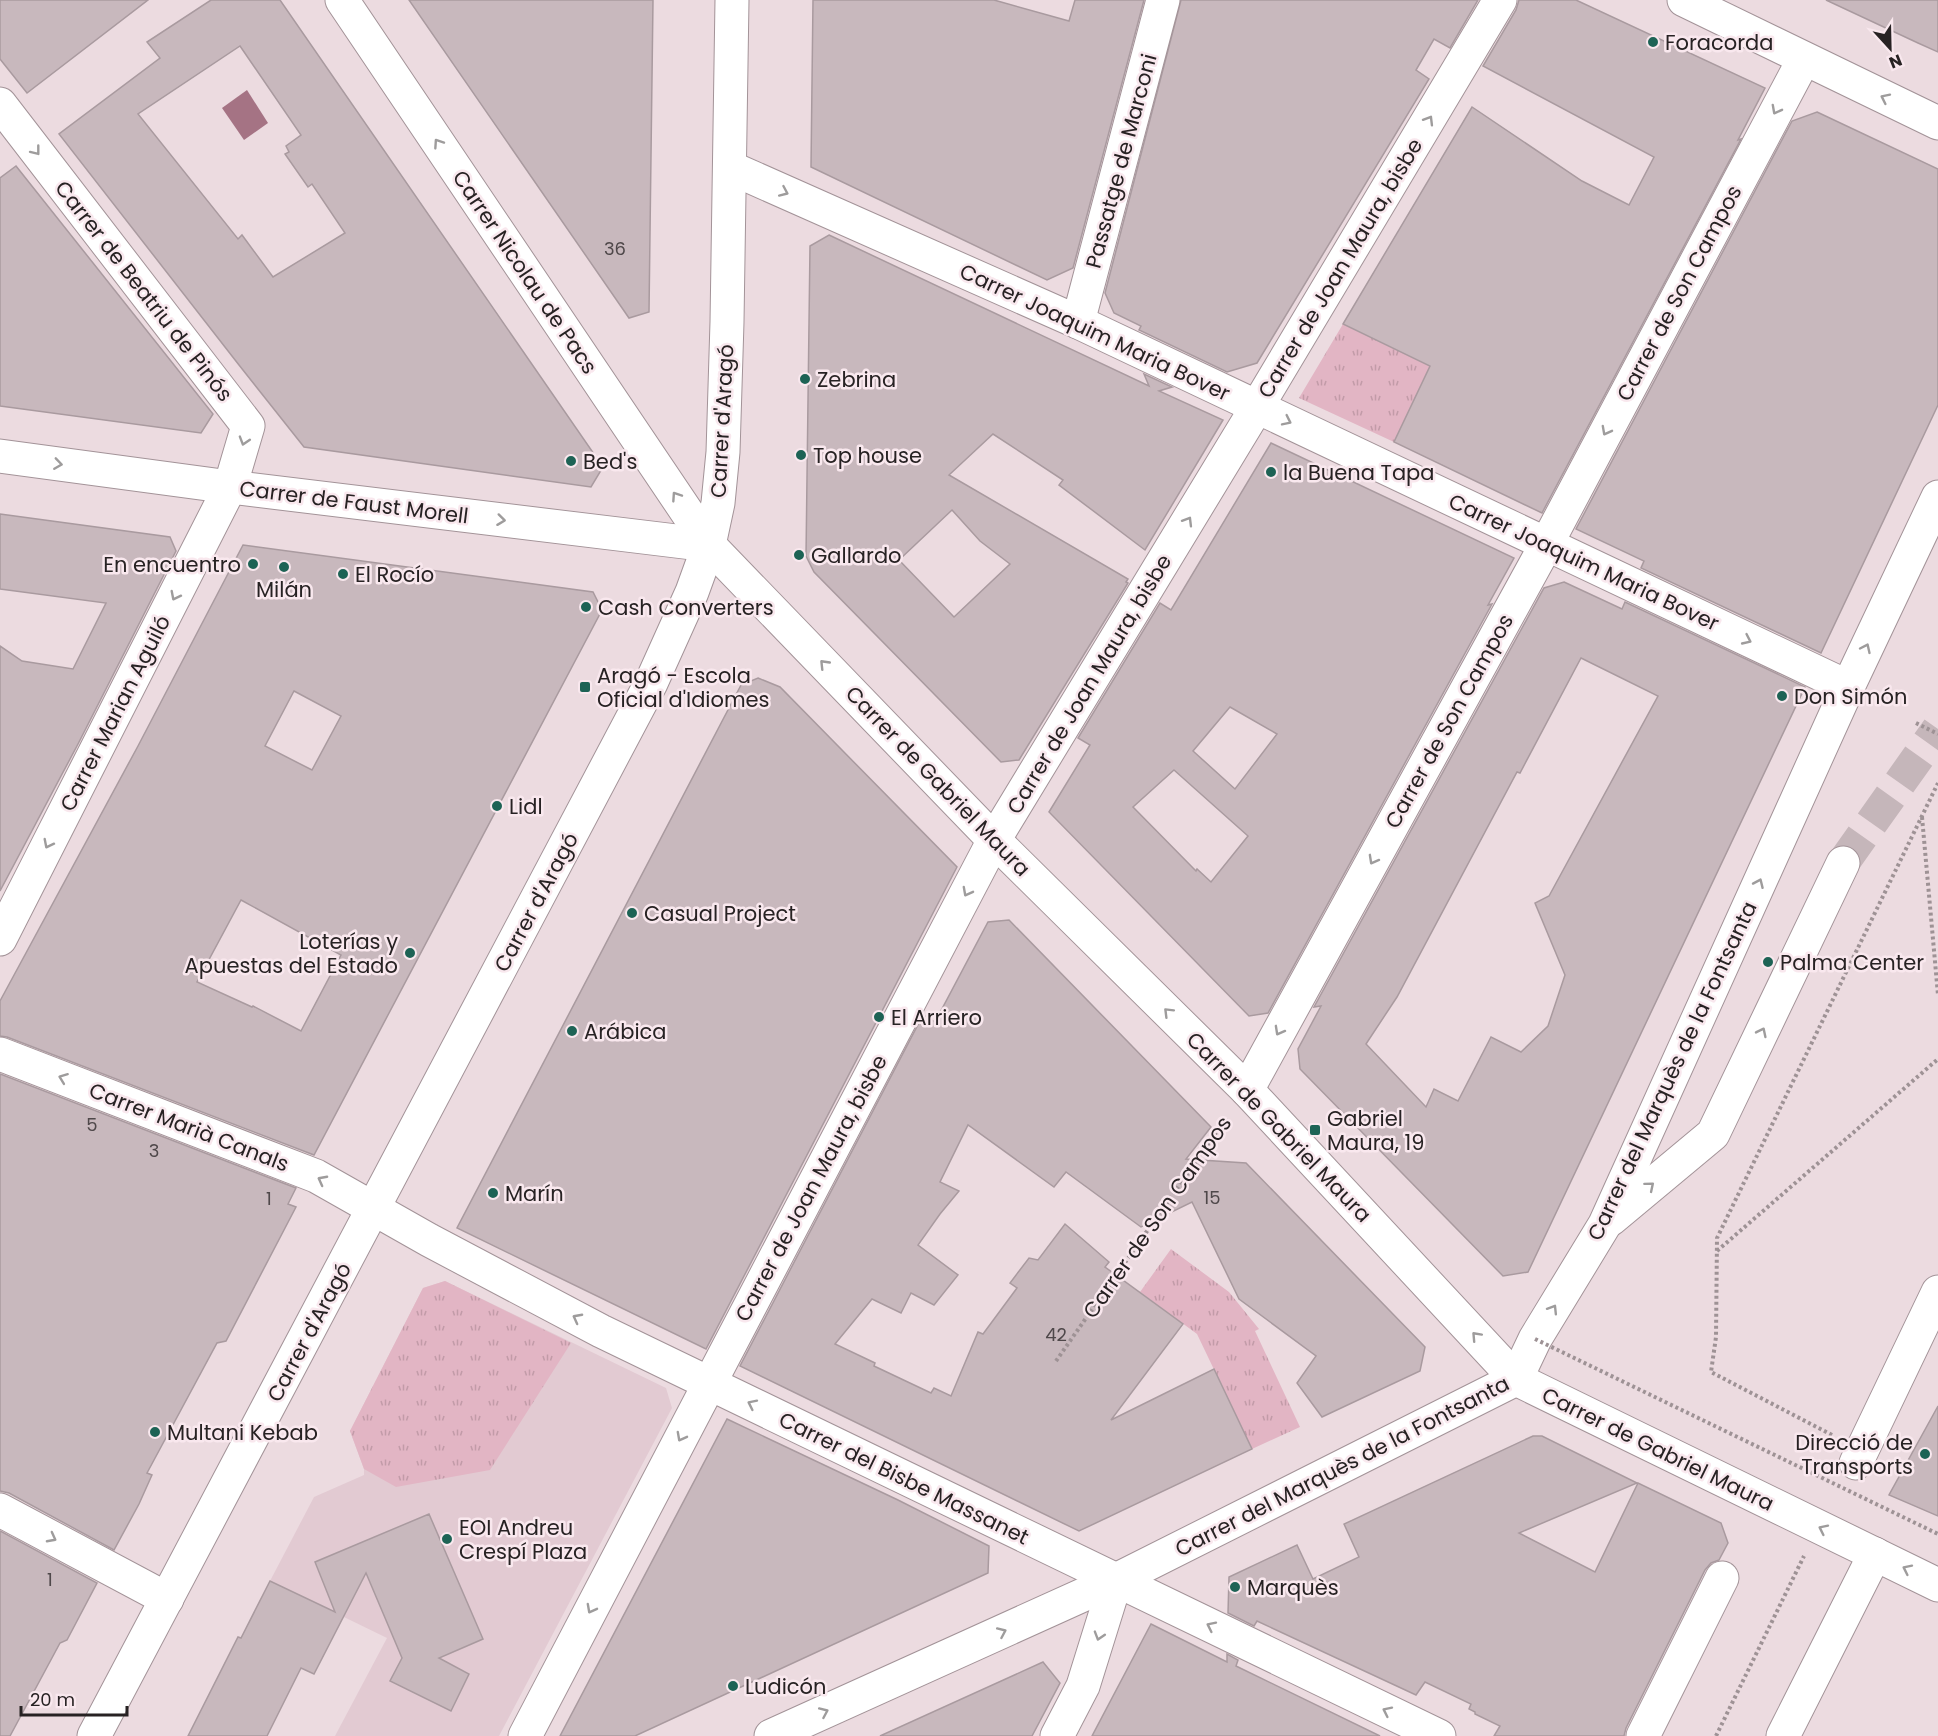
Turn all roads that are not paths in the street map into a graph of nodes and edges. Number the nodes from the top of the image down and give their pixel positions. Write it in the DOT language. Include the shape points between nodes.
graph roads {
  1 [pos="342,0"];
  2 [pos="732,0"];
  3 [pos="1163,0"];
  4 [pos="1500,0"];
  5 [pos="1684,0"];
  6 [pos="1804,58"];
  7 [pos="0,104"];
  8 [pos="1938,123"];
  9 [pos="731,168"];
  10 [pos="1078,322"];
  11 [pos="1257,407"];
  12 [pos="0,456"];
  13 [pos="230,487"];
  14 [pos="1938,497"];
  15 [pos="709,545"];
  16 [pos="1546,545"];
  17 [pos="1848,687"];
  18 [pos="994,840"];
  19 [pos="1843,863"];
  20 [pos="0,939"];
  21 [pos="0,1054"];
  22 [pos="1247,1090"];
  23 [pos="374,1208"];
  24 [pos="1605,1224"];
  25 [pos="1938,1292"];
  26 [pos="1516,1379"];
  27 [pos="709,1383"];
  28 [pos="1847,1450"];
  29 [pos="0,1510"];
  30 [pos="1875,1554"];
  31 [pos="1722,1578"];
  32 [pos="1116,1580"];
  33 [pos="1938,1585"];
  34 [pos="167,1599"];
  35 [pos="94,1736"];
  36 [pos="525,1736"];
  37 [pos="771,1736"];
  38 [pos="1057,1736"];
  39 [pos="1439,1736"];
  40 [pos="1643,1736"];
  41 [pos="1783,1736"];
  15 -- 1 [label="street, Carrer Nicolau de Pacs, one-way"];
  2 -- 9 [label="street, Carrer d'Aragó"];
  3 -- 10 [label="street, Passatge de Marconi"];
  11 -- 4 [label="street, Carrer de Joan Maura, bisbe, one-way"];
  5 -- 6 [label="street"];
  8 -- 6 [label="street, one-way"];
  6 -- 16 [label="street, Carrer de Son Campos, one-way"];
  7 -- 13 [label="street, Carrer de Beatriu de Pinós, one-way" via="248,426"];
  9 -- 10 [label="street, Carrer Joaquim Maria Bover, one-way"];
  9 -- 15 [label="street, Carrer d'Aragó" via="723,452"];
  10 -- 11 [label="street, Carrer Joaquim Maria Bover"];
  11 -- 16 [label="street, Carrer Joaquim Maria Bover, one-way"];
  18 -- 11 [label="street, Carrer de Joan Maura, bisbe, one-way"];
  12 -- 13 [label="street, Carrer de Faust Morell, one-way"];
  13 -- 15 [label="street, Carrer de Faust Morell, one-way"];
  13 -- 20 [label="street, Carrer Marian Aguiló, one-way"];
  17 -- 14 [label="street, Carrer del Marquès de la Fontsanta, one-way"];
  18 -- 15 [label="street, Carrer de Gabriel Maura, one-way"];
  15 -- 23 [label="street, Carrer d'Aragó" via="655,676"];
  16 -- 17 [label="street, Carrer Joaquim Maria Bover, one-way"];
  16 -- 22 [label="street, Carrer de Son Campos, one-way"];
  24 -- 17 [label="street, Carrer del Marquès de la Fontsanta, one-way"];
  22 -- 18 [label="street, Carrer de Gabriel Maura, one-way"];
  18 -- 27 [label="street, Carrer de Joan Maura, bisbe, one-way"];
  24 -- 19 [label="street, one-way" via="1713,1134"];
  23 -- 21 [label="street, Carrer Marià Canals, one-way" via="316,1176"];
  26 -- 22 [label="street, Carrer de Gabriel Maura, one-way"];
  27 -- 23 [label="street, Carrer del Bisbe Massanet, one-way" via="591,1326"];
  23 -- 34 [label="street, Carrer d'Aragó"];
  26 -- 24 [label="street, Carrer del Marquès de la Fontsanta, one-way" via="1535,1338"];
  25 -- 28 [label="street"];
  30 -- 26 [label="street, Carrer de Gabriel Maura, one-way"];
  26 -- 32 [label="street, Carrer del Marquès de la Fontsanta"];
  32 -- 27 [label="street, Carrer del Bisbe Massanet, one-way"];
  27 -- 36 [label="street, Carrer de Joan Maura, bisbe, one-way"];
  29 -- 34 [label="street, one-way"];
  33 -- 30 [label="street, Carrer de Gabriel Maura, one-way"];
  30 -- 41 [label="street"];
  31 -- 40 [label="street"];
  37 -- 32 [label="street, Carrer del Marquès de la Fontsanta, one-way"];
  32 -- 38 [label="street, one-way" via="1083,1686"];
  39 -- 32 [label="street, Carrer del Bisbe Massanet, one-way"];
  34 -- 35 [label="street, Carrer d'Aragó"];
}
